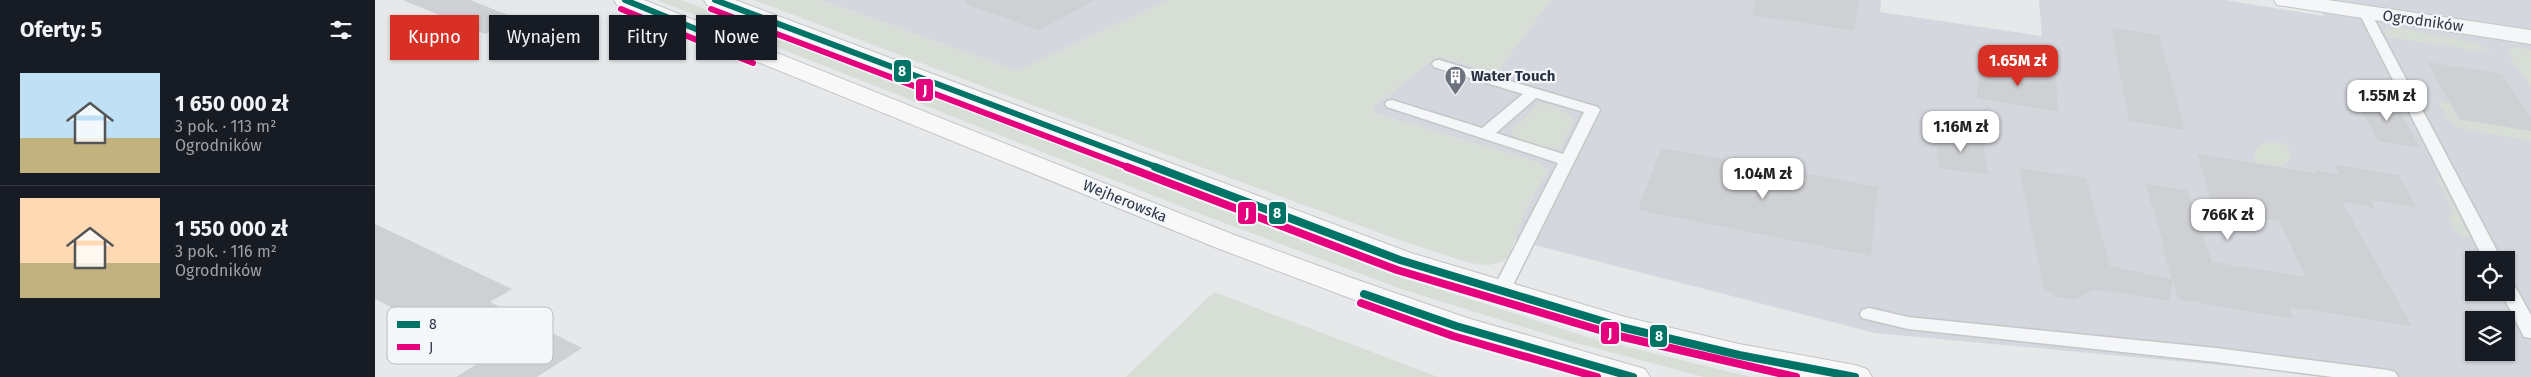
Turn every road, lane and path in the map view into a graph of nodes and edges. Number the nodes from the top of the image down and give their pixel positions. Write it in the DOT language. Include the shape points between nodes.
graph roads {
  1 [pos="625,0"];
  2 [pos="715,0"];
  3 [pos="2294,1"];
  4 [pos="2365,12"];
  5 [pos="2531,37"];
  6 [pos="1439,64"];
  7 [pos="1533,93"];
  8 [pos="1393,104"];
  9 [pos="1485,134"];
  10 [pos="1567,160"];
  11 [pos="2488,251"];
  12 [pos="1500,292"];
  13 [pos="2515,301"];
  14 [pos="1869,314"];
  15 [pos="2531,332"];
  16 [pos="1633,377"];
  17 [pos="1855,377"];
  18 [pos="2388,377"];
  1 -- 16 [label="main road, Wejherowska" via="1338,284 1456,326"];
  2 -- 12 [label="main road" via="1314,229"];
  3 -- 4 [label="street, Ogrodników"];
  4 -- 5 [label="street, Ogrodników"];
  4 -- 11 [label="lane"];
  6 -- 7 [label="lane"];
  7 -- 9 [label="lane"];
  7 -- 10 [label="lane" via="1593,110"];
  8 -- 9 [label="lane"];
  9 -- 10 [label="lane"];
  10 -- 12 [label="lane"];
  12 -- 17 [label="main road" via="1632,330"];
  13 -- 15 [label="lane"];
  14 -- 18 [label="lane" via="1907,323 2216,355"];
}
